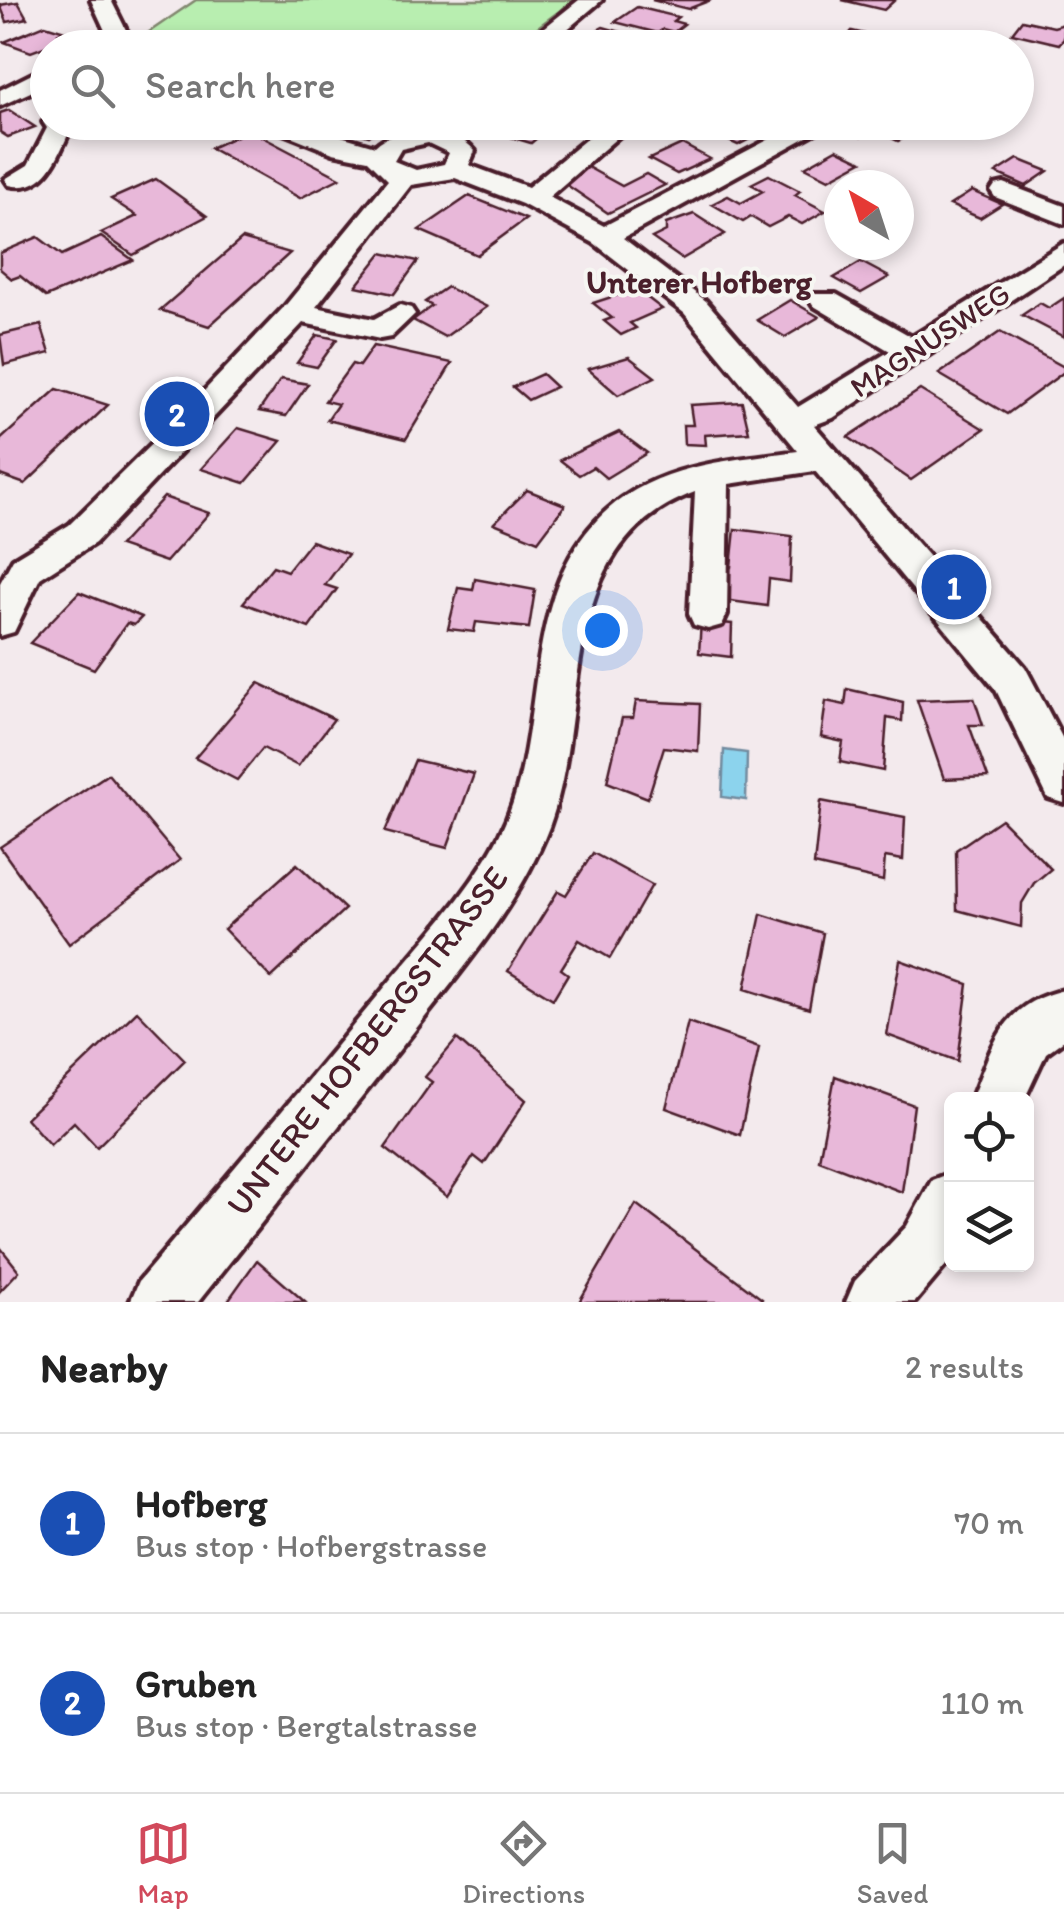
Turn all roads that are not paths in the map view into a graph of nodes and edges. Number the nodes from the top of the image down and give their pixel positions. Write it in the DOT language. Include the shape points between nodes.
graph roads {
  1 [pos="101,0"];
  2 [pos="592,0"];
  3 [pos="115,30"];
  4 [pos="553,30"];
  5 [pos="30,84"];
  6 [pos="6,97"];
  7 [pos="30,109"];
  8 [pos="47,140"];
  9 [pos="319,140"];
  10 [pos="403,140"];
  11 [pos="455,140"];
  12 [pos="601,140"];
  13 [pos="788,140"];
  14 [pos="392,166"];
  15 [pos="455,169"];
  16 [pos="13,172"];
  17 [pos="1004,190"];
  18 [pos="531,198"];
  19 [pos="1064,216"];
  20 [pos="604,236"];
  21 [pos="1064,252"];
  22 [pos="825,300"];
  23 [pos="296,312"];
  24 [pos="400,314"];
  25 [pos="914,351"];
  26 [pos="793,420"];
  27 [pos="824,458"];
  28 [pos="709,474"];
  29 [pos="13,564"];
  30 [pos="708,614"];
  31 [pos="0,621"];
  32 [pos="1064,784"];
  33 [pos="1064,1015"];
  34 [pos="1000,1092"];
  35 [pos="944,1215"];
  36 [pos="160,1302"];
  37 [pos="876,1302"];
  1 -- 3 [label="street"];
  2 -- 4 [label="street"];
  5 -- 6 [label="street"];
  6 -- 7 [label="street"];
  8 -- 16 [label="street"];
  9 -- 14 [label="street"];
  10 -- 14 [label="street"];
  11 -- 15 [label="street" via="462,151"];
  12 -- 18 [label="street"];
  13 -- 20 [label="street"];
  14 -- 15 [label="street" via="432,177"];
  14 -- 23 [label="street"];
  15 -- 18 [label="street"];
  17 -- 19 [label="street"];
  18 -- 20 [label="street"];
  20 -- 26 [label="street" via="696,306"];
  21 -- 25 [label="street, MAGNUSWEG"];
  22 -- 25 [label="street"];
  23 -- 24 [label="street" via="380,330"];
  23 -- 29 [label="street" via="99,519"];
  25 -- 26 [label="street, MAGNUSWEG" via="821,410"];
  26 -- 27 [label="street"];
  27 -- 28 [label="street, UNTERE HOFBERGSTRASSE"];
  27 -- 32 [label="street" via="1012,679"];
  28 -- 30 [label="street"];
  28 -- 36 [label="street, UNTERE HOFBERGSTRASSE" via="644,499 606,532 572,602 549,755 520,842 458,934"];
  29 -- 31 [label="street"];
  33 -- 34 [label="street" via="1046,1018 1025,1036"];
  35 -- 37 [label="street" via="927,1246"];
}
